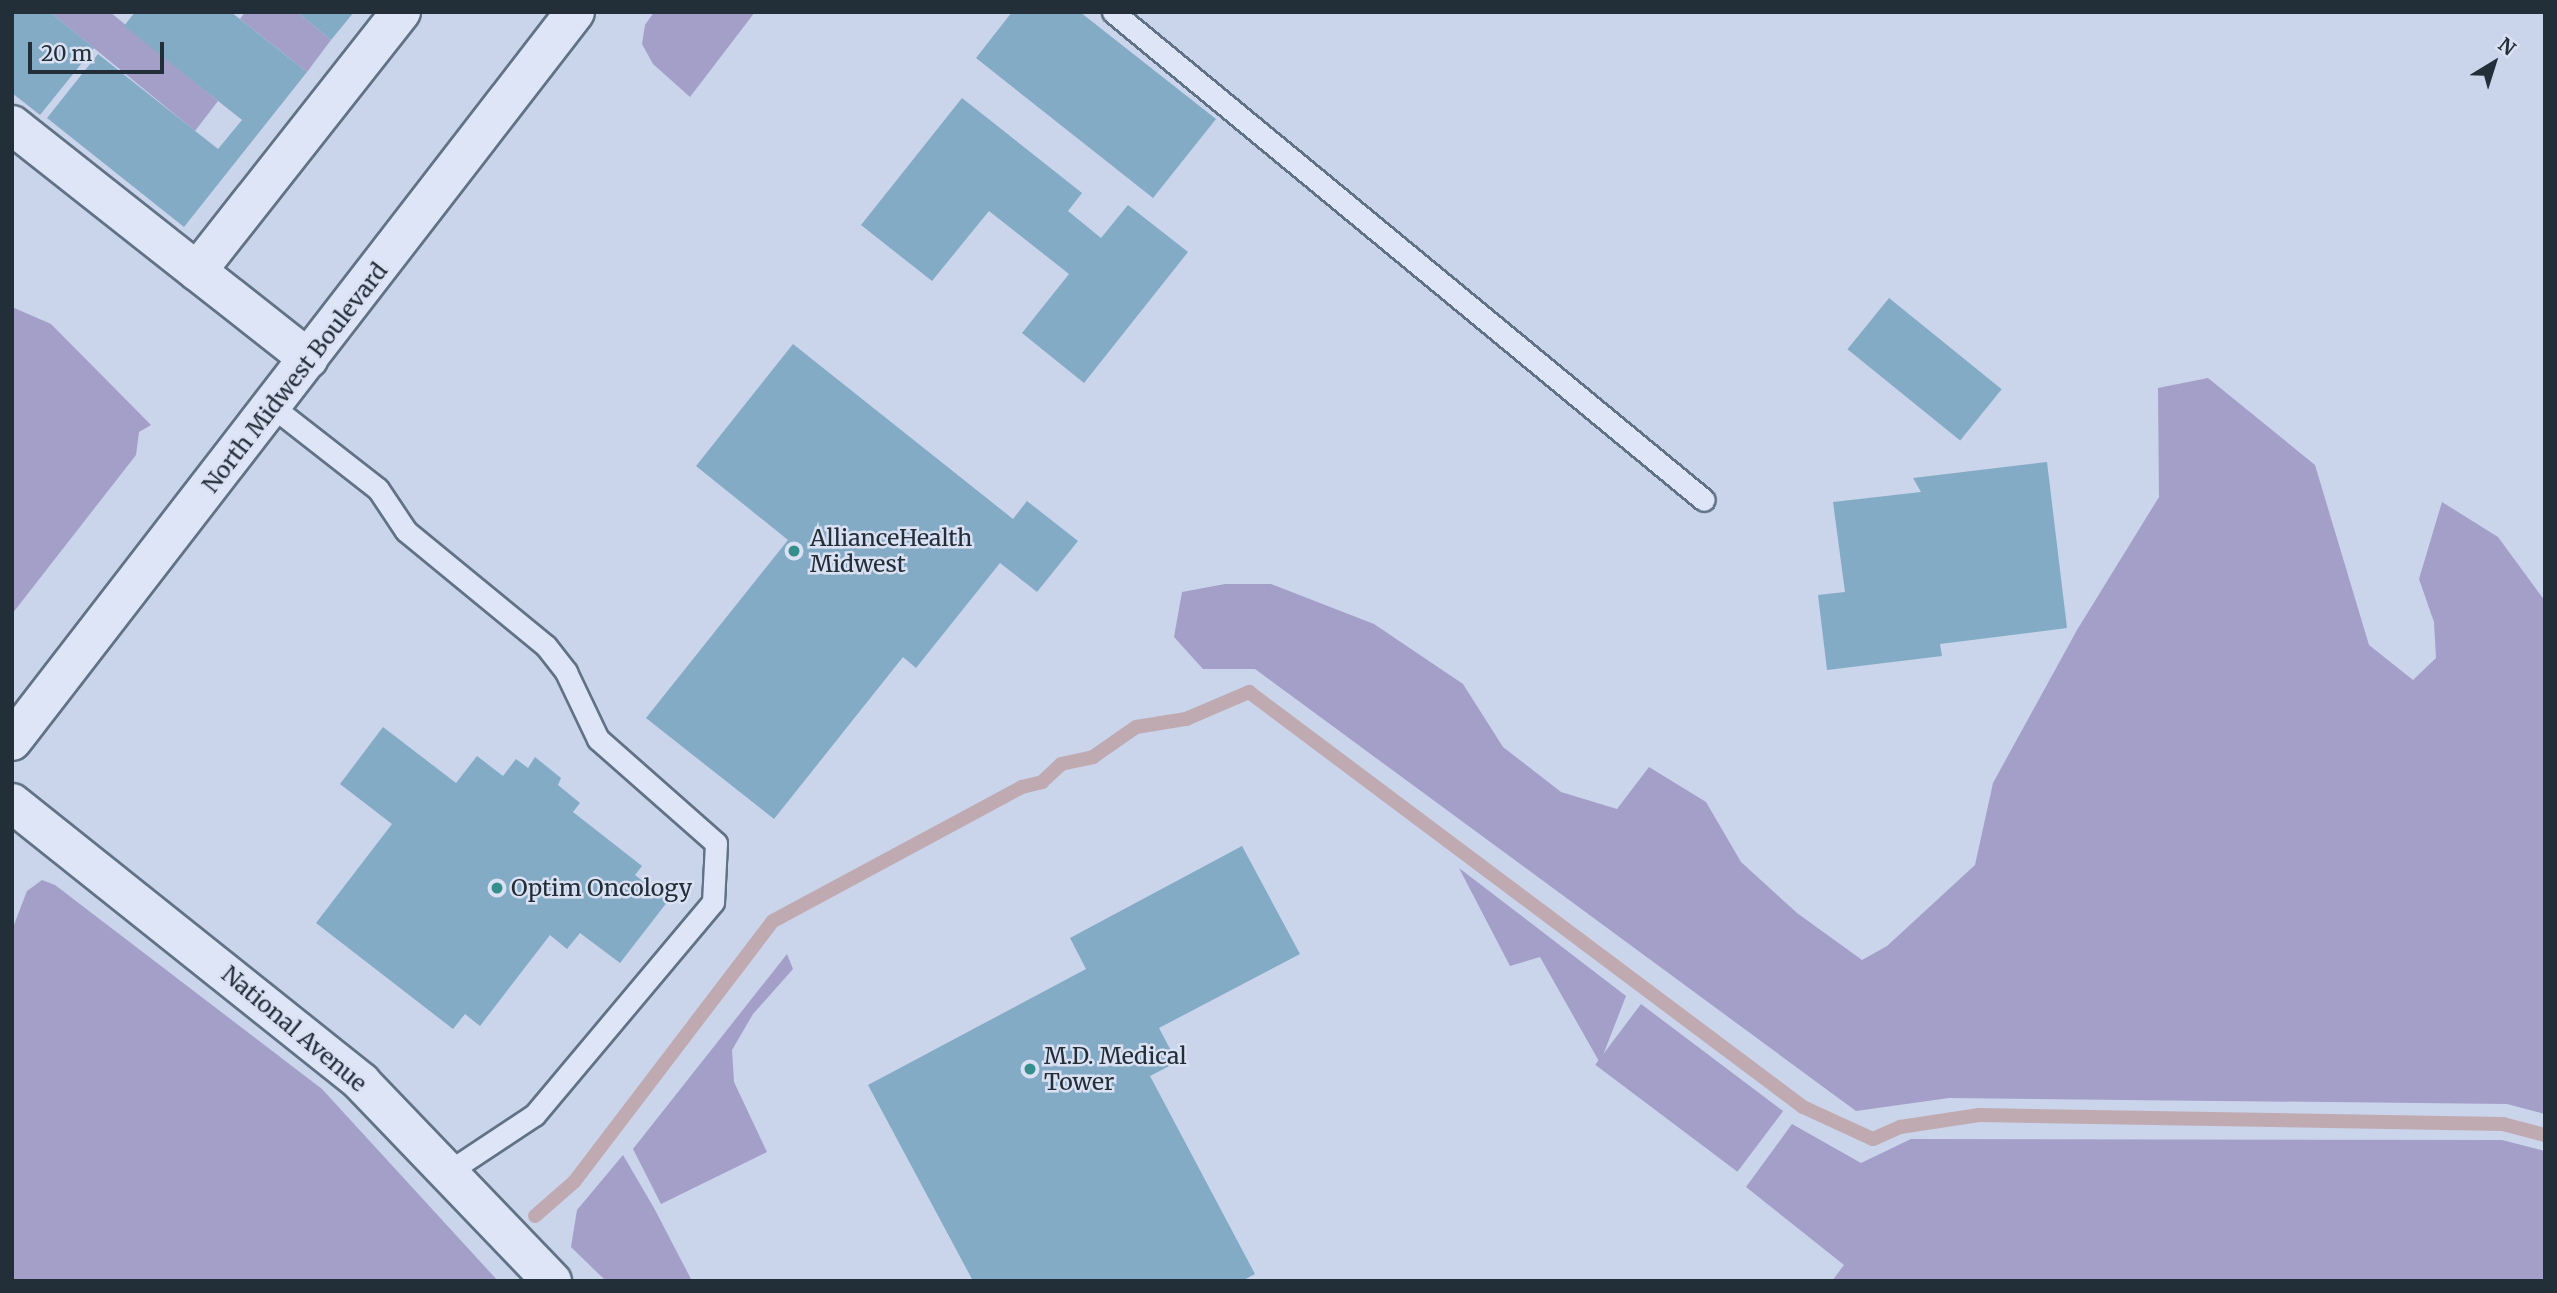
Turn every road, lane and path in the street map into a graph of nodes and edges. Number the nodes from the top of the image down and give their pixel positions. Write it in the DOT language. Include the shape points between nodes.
graph roads {
  1 [pos="401,12"];
  2 [pos="575,12"];
  3 [pos="1113,12"];
  4 [pos="12,125"];
  5 [pos="197,271"];
  6 [pos="309,359"];
  7 [pos="273,407"];
  8 [pos="1704,499"];
  9 [pos="12,741"];
  10 [pos="12,803"];
  11 [pos="448,1172"];
  12 [pos="552,1281"];
  1 -- 5 [label="street"];
  2 -- 6 [label="street, North Midwest Boulevard"];
  3 -- 8 [label="lane"];
  4 -- 5 [label="street"];
  5 -- 6 [label="street"];
  6 -- 7 [label="street, North Midwest Boulevard"];
  7 -- 9 [label="street, North Midwest Boulevard"];
  7 -- 11 [label="lane" via="378,489 406,530 546,646 566,672 597,739 716,843 713,902 534,1115"];
  10 -- 11 [label="street, National Avenue" via="361,1082"];
  11 -- 12 [label="street, National Avenue"];
}
